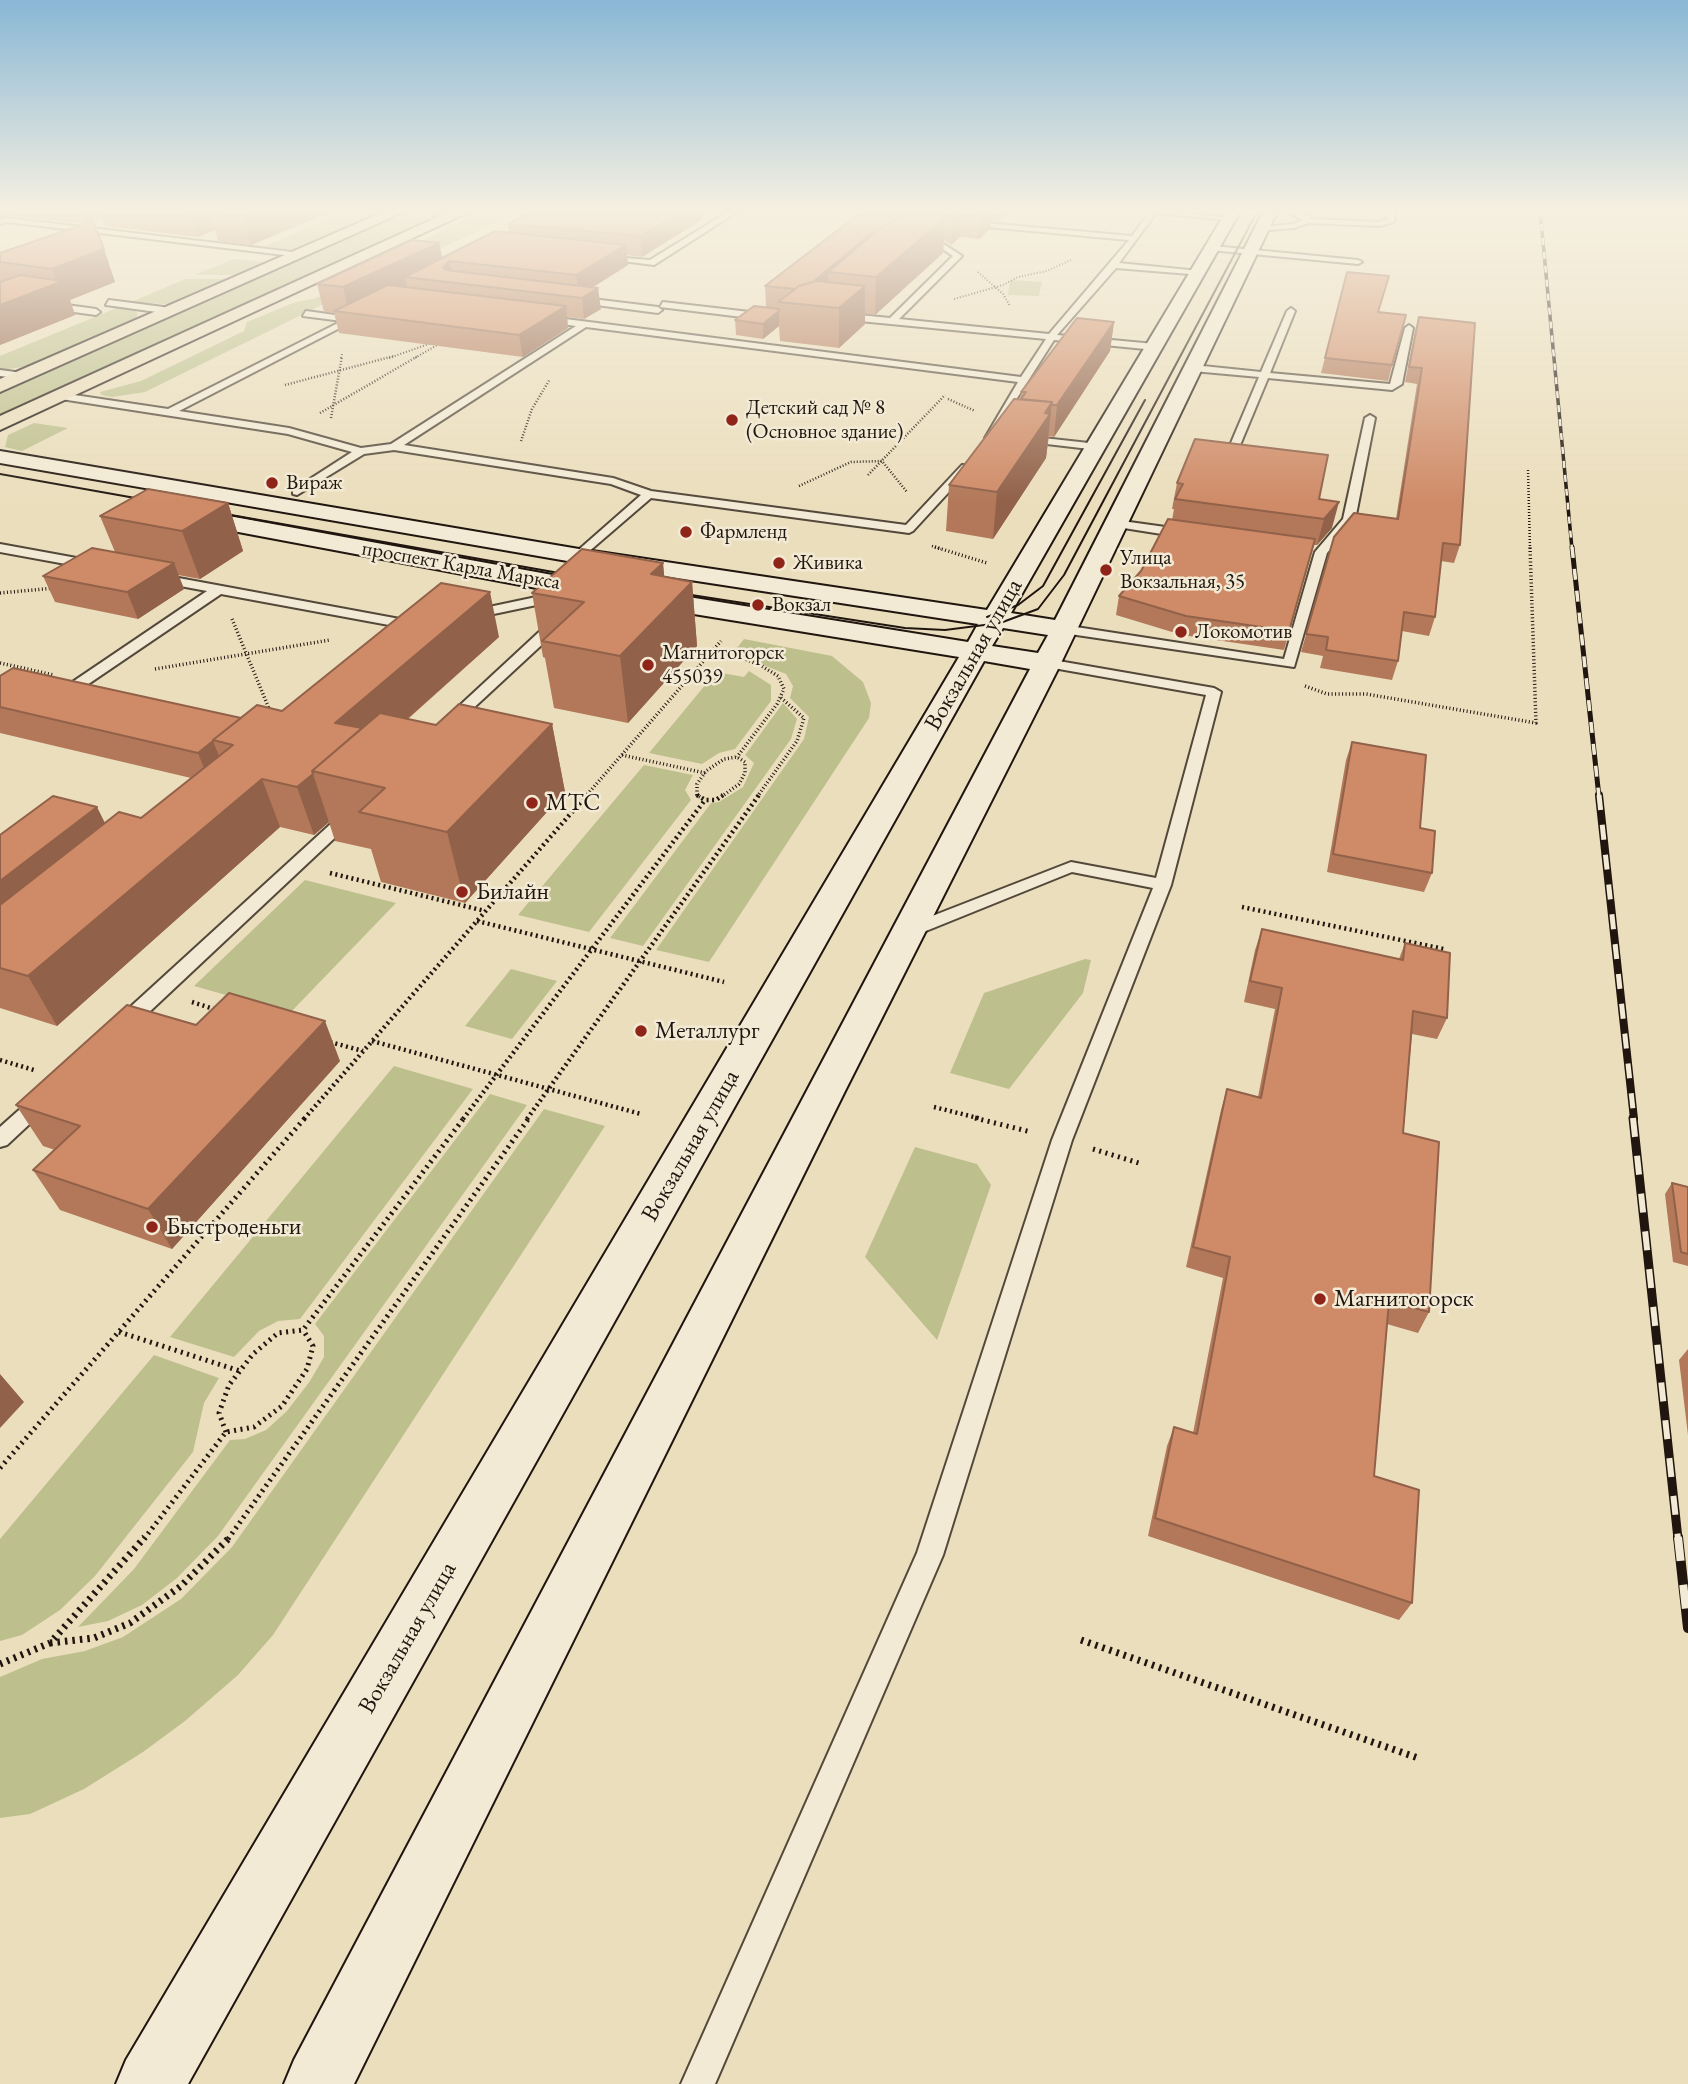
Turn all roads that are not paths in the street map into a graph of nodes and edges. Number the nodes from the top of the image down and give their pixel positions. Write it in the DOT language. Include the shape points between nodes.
graph roads {
  1 [pos="21,307"];
  2 [pos="62,307"];
  3 [pos="142,307"];
  4 [pos="180,307"];
  5 [pos="255,307"];
  6 [pos="660,307"];
  7 [pos="684,307"];
  8 [pos="905,307"];
  9 [pos="1077,307"];
  10 [pos="1179,307"];
  11 [pos="1223,307"];
  12 [pos="370,310"];
  13 [pos="171,311"];
  14 [pos="10,312"];
  15 [pos="96,312"];
  16 [pos="1291,312"];
  17 [pos="306,314"];
  18 [pos="649,316"];
  19 [pos="828,316"];
  20 [pos="533,318"];
  21 [pos="782,318"];
  22 [pos="351,320"];
  23 [pos="893,320"];
  24 [pos="640,323"];
  25 [pos="585,324"];
  26 [pos="1409,328"];
  27 [pos="630,329"];
  28 [pos="1054,333"];
  29 [pos="774,338"];
  30 [pos="764,346"];
  31 [pos="1155,347"];
  32 [pos="1193,368"];
  33 [pos="0,373"];
  34 [pos="23,376"];
  35 [pos="1264,376"];
  36 [pos="1024,380"];
  37 [pos="0,386"];
  38 [pos="61,396"];
  39 [pos="170,412"];
  40 [pos="1370,418"];
  41 [pos="0,424"];
  42 [pos="992,435"];
  43 [pos="1005,436"];
  44 [pos="1017,438"];
  45 [pos="984,445"];
  46 [pos="394,447"];
  47 [pos="1098,447"];
  48 [pos="1233,450"];
  49 [pos="360,451"];
  50 [pos="976,455"];
  51 [pos="0,457"];
  52 [pos="297,492"];
  53 [pos="649,494"];
  54 [pos="163,511"];
  55 [pos="1115,524"];
  56 [pos="1204,536"];
  57 [pos="0,548"];
  58 [pos="579,556"];
  59 [pos="109,568"];
  60 [pos="150,576"];
  61 [pos="1013,588"];
  62 [pos="219,589"];
  63 [pos="549,592"];
  64 [pos="925,608"];
  65 [pos="995,618"];
  66 [pos="451,619"];
  67 [pos="415,628"];
  68 [pos="1055,646"];
  69 [pos="976,651"];
  70 [pos="103,692"];
  71 [pos="437,735"];
  72 [pos="365,801"];
  73 [pos="1163,885"];
  74 [pos="910,931"];
  75 [pos="111,1036"];
  76 [pos="56,1088"];
  77 [pos="0,1139"];
  78 [pos="150,2084"];
  79 [pos="318,2084"];
  80 [pos="698,2084"];
  1 -- 14 [label="lane"];
  2 -- 15 [label="lane"];
  3 -- 13 [label="lane"];
  4 -- 13 [label="main road"];
  5 -- 38 [label="main road"];
  6 -- 18 [label="lane"];
  7 -- 21 [label="lane"];
  8 -- 23 [label="lane"];
  9 -- 28 [label="lane"];
  10 -- 31 [label="main road, Вокзальная улица"];
  11 -- 32 [label="main road"];
  12 -- 22 [label="lane"];
  13 -- 34 [label="main road"];
  16 -- 35 [label="lane"];
  17 -- 22 [label="lane"];
  19 -- 23 [label="lane"];
  20 -- 25 [label="lane"];
  22 -- 39 [label="lane"];
  23 -- 28 [label="lane"];
  24 -- 27 [label="lane"];
  25 -- 27 [label="lane"];
  25 -- 46 [label="lane"];
  26 -- 35 [label="lane" via="1397,384 1392,387"];
  27 -- 30 [label="lane"];
  28 -- 31 [label="lane"];
  28 -- 36 [label="lane"];
  29 -- 30 [label="lane"];
  30 -- 36 [label="lane"];
  31 -- 47 [label="main road, Вокзальная улица"];
  32 -- 35 [label="lane"];
  32 -- 55 [label="main road"];
  33 -- 34 [label="lane"];
  34 -- 37 [label="main road"];
  35 -- 48 [label="lane"];
  36 -- 42 [label="lane"];
  38 -- 39 [label="lane"];
  38 -- 41 [label="main road"];
  39 -- 49 [label="lane" via="289,431"];
  40 -- 68 [label="lane" via="1349,520 1315,552 1289,664"];
  42 -- 43 [label="lane"];
  42 -- 45 [label="lane"];
  44 -- 47 [label="lane"];
  46 -- 49 [label="lane"];
  46 -- 53 [label="lane" via="613,481"];
  47 -- 61 [label="main road, Вокзальная улица"];
  49 -- 52 [label="lane"];
  50 -- 53 [label="lane" via="909,529"];
  51 -- 58 [label="main road, проспект Карла Маркса"];
  53 -- 58 [label="lane"];
  54 -- 63 [label="main road, проспект Карла Маркса"];
  55 -- 56 [label="lane"];
  55 -- 68 [label="main road"];
  57 -- 59 [label="lane"];
  58 -- 64 [label="main road, проспект Карла Маркса"];
  60 -- 62 [label="lane"];
  61 -- 64 [label="main road, проспект Карла Маркса" via="990,601"];
  61 -- 65 [label="main road, Вокзальная улица"];
  62 -- 67 [label="lane"];
  62 -- 70 [label="lane" via="75,686"];
  63 -- 66 [label="lane"];
  63 -- 69 [label="main road, проспект Карла Маркса"];
  63 -- 71 [label="lane" via="561,619"];
  64 -- 65 [label="main road, проспект Карла Маркса"];
  65 -- 68 [label="main road, проспект Карла Маркса"];
  65 -- 69 [label="main road, Вокзальная улица"];
  68 -- 69 [label="main road, проспект Карла Маркса"];
  68 -- 73 [label="lane" via="1214,692"];
  68 -- 74 [label="main road"];
  69 -- 78 [label="main road, Вокзальная улица"];
  72 -- 75 [label="lane"];
  73 -- 74 [label="lane" via="1071,867"];
  73 -- 80 [label="lane" via="1062,1140 930,1555"];
  74 -- 79 [label="main road"];
  76 -- 77 [label="lane"];
}
